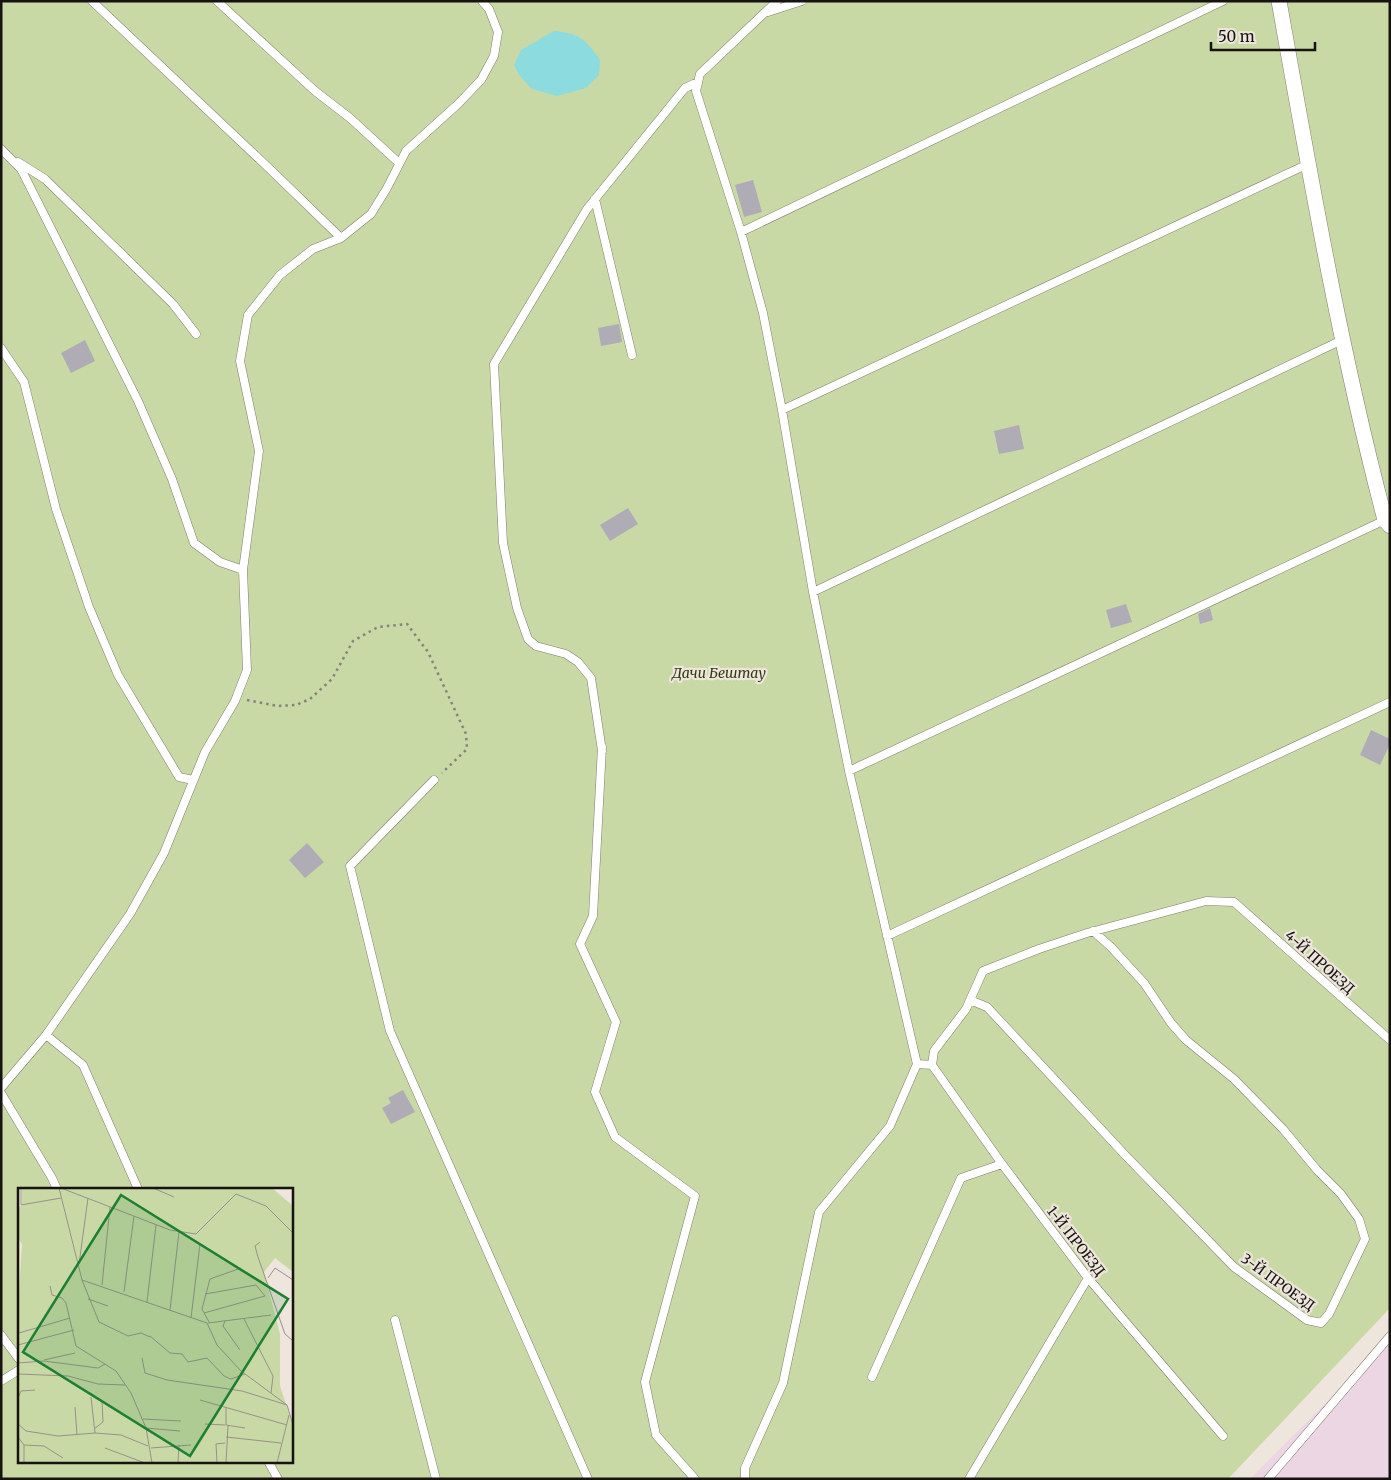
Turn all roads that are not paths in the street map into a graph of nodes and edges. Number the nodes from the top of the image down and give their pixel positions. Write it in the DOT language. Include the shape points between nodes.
graph roads {
  1 [pos="92,1"];
  2 [pos="217,1"];
  3 [pos="482,1"];
  4 [pos="777,1"];
  5 [pos="802,1"];
  6 [pos="1223,1"];
  7 [pos="1279,1"];
  8 [pos="766,13"];
  9 [pos="698,82"];
  10 [pos="1,149"];
  11 [pos="10,157"];
  12 [pos="399,163"];
  13 [pos="1308,164"];
  14 [pos="595,199"];
  15 [pos="741,232"];
  16 [pos="341,238"];
  17 [pos="196,334"];
  18 [pos="1342,340"];
  19 [pos="1,348"];
  20 [pos="632,355"];
  21 [pos="782,410"];
  22 [pos="1387,523"];
  23 [pos="243,570"];
  24 [pos="813,592"];
  25 [pos="1390,702"];
  26 [pos="849,771"];
  27 [pos="193,780"];
  28 [pos="434,780"];
  29 [pos="1093,931"];
  30 [pos="887,936"];
  31 [pos="970,1000"];
  32 [pos="46,1035"];
  33 [pos="1390,1040"];
  34 [pos="917,1064"];
  35 [pos="932,1065"];
  36 [pos="1,1088"];
  37 [pos="1,1093"];
  38 [pos="1002,1164"];
  39 [pos="57,1188"];
  40 [pos="138,1188"];
  41 [pos="1088,1278"];
  42 [pos="395,1320"];
  43 [pos="1,1336"];
  44 [pos="1390,1336"];
  45 [pos="18,1358"];
  46 [pos="18,1371"];
  47 [pos="872,1377"];
  48 [pos="1,1382"];
  49 [pos="1223,1436"];
  50 [pos="269,1462"];
  51 [pos="278,1479"];
  52 [pos="436,1479"];
  53 [pos="588,1479"];
  54 [pos="695,1479"];
  55 [pos="745,1479"];
  56 [pos="969,1479"];
  57 [pos="1268,1479"];
  1 -- 16 [label="lane"];
  2 -- 12 [label="lane"];
  3 -- 12 [label="lane" via="489,9 498,32 494,56 481,80 406,151"];
  4 -- 8 [label="lane"];
  5 -- 8 [label="lane"];
  6 -- 15 [label="lane"];
  7 -- 13 [label="street"];
  8 -- 9 [label="lane" via="700,74"];
  9 -- 14 [label="lane" via="685,88"];
  9 -- 15 [label="lane" via="696,91"];
  10 -- 11 [label="lane"];
  11 -- 17 [label="lane" via="45,179 173,304"];
  11 -- 23 [label="lane" via="20,169 138,401 172,479 194,543 220,562"];
  12 -- 16 [label="lane" via="371,214"];
  13 -- 18 [label="street"];
  13 -- 21 [label="lane"];
  14 -- 20 [label="lane"];
  14 -- 54 [label="lane" via="494,364 503,543 517,608 528,639 536,646 566,654 578,662 591,678 602,749 593,916 580,944 616,1022 595,1092 614,1136 695,1196 644,1382 656,1435"];
  15 -- 21 [label="lane" via="763,313"];
  16 -- 23 [label="lane" via="313,249 280,275 248,315 240,361 259,451"];
  18 -- 22 [label="street" via="1366,449"];
  18 -- 24 [label="lane"];
  19 -- 27 [label="lane" via="24,382 56,510 88,607 118,675 179,776"];
  21 -- 24 [label="lane"];
  22 -- 26 [label="lane"];
  23 -- 27 [label="lane" via="247,670 235,701 205,752"];
  24 -- 26 [label="lane"];
  25 -- 30 [label="lane"];
  26 -- 30 [label="lane"];
  27 -- 32 [label="lane" via="164,854 130,914"];
  28 -- 53 [label="lane" via="350,866 390,1031"];
  29 -- 31 [label="lane" via="983,971"];
  29 -- 31 [label="lane, 3-Й ПРОЕЗД" via="1144,983 1186,1040 1234,1079 1283,1129 1359,1219 1365,1239 1329,1314 1321,1323 1306,1320 1234,1267 987,1007"];
  29 -- 33 [label="lane, 4-Й ПРОЕЗД" via="1206,901 1234,902"];
  30 -- 34 [label="lane"];
  31 -- 35 [label="lane" via="934,1051"];
  32 -- 36 [label="lane"];
  32 -- 40 [label="lane" via="83,1065"];
  34 -- 35 [label="lane"];
  34 -- 55 [label="lane" via="890,1126 819,1212 783,1383 745,1468"];
  35 -- 38 [label="lane, 1-Й ПРОЕЗД"];
  37 -- 39 [label="lane"];
  38 -- 41 [label="lane, 1-Й ПРОЕЗД"];
  38 -- 47 [label="lane" via="961,1178"];
  41 -- 49 [label="lane, 1-Й ПРОЕЗД"];
  41 -- 56 [label="lane"];
  42 -- 52 [label="lane"];
  43 -- 45 [label="lane"];
  44 -- 57 [label="lane"];
  46 -- 48 [label="lane"];
  50 -- 51 [label="lane"];
}
